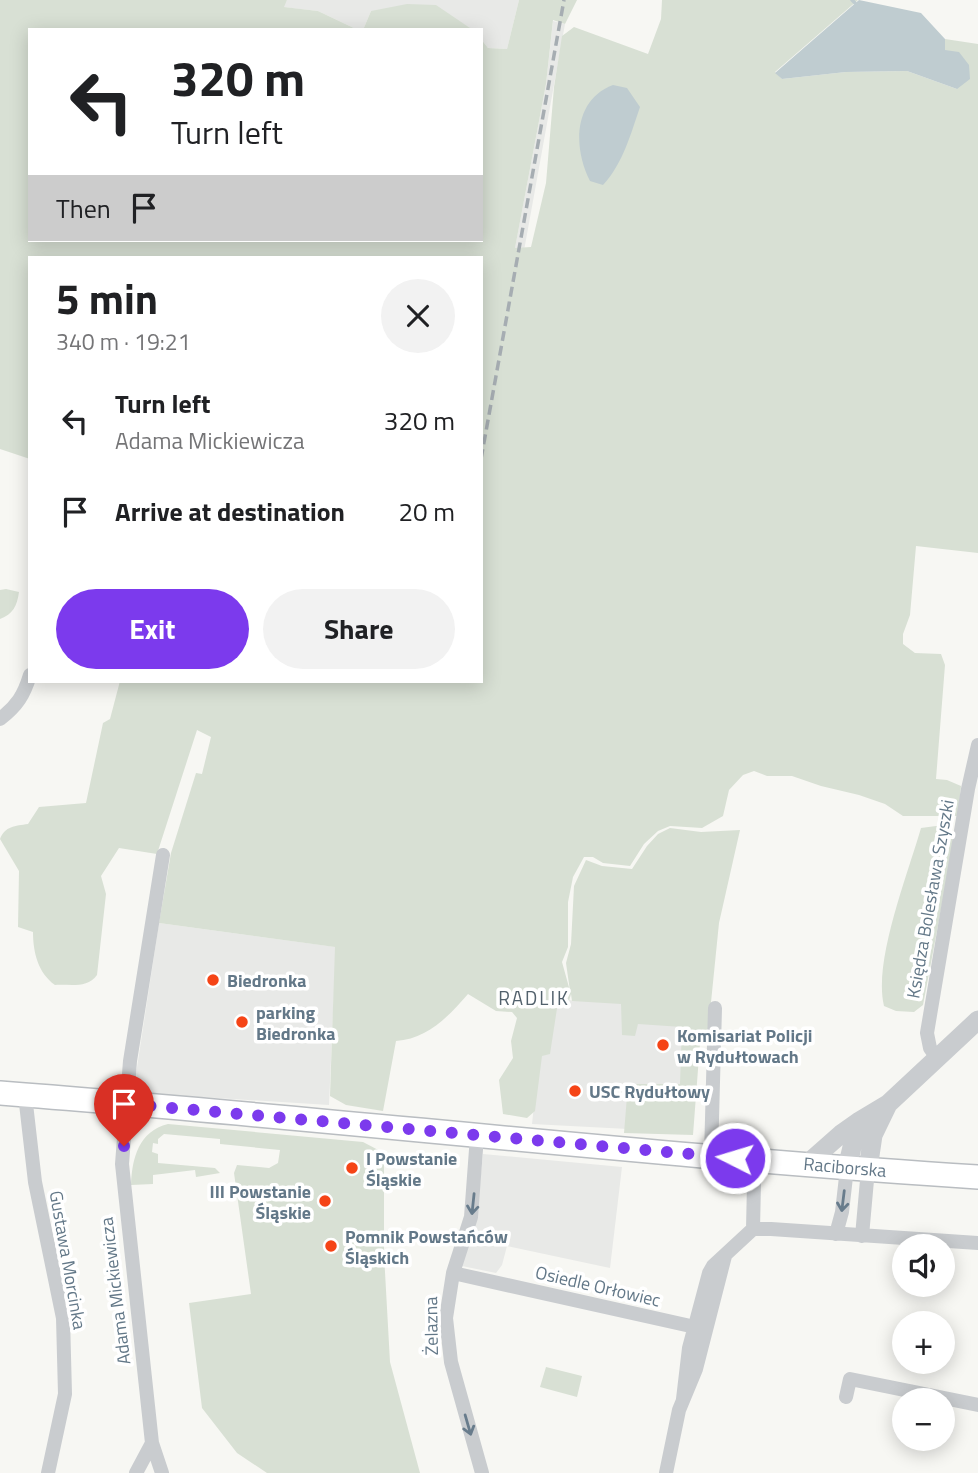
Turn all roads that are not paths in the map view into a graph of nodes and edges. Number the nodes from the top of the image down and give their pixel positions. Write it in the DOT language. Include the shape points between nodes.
graph roads {
  1 [pos="28,681"];
  2 [pos="0,719"];
  3 [pos="978,745"];
  4 [pos="163,855"];
  5 [pos="715,1008"];
  6 [pos="978,1020"];
  7 [pos="937,1058"];
  8 [pos="0,1093"];
  9 [pos="25,1095"];
  10 [pos="128,1104"];
  11 [pos="888,1104"];
  12 [pos="858,1122"];
  13 [pos="477,1136"];
  14 [pos="711,1156"];
  15 [pos="807,1164"];
  16 [pos="858,1168"];
  17 [pos="978,1177"];
  18 [pos="754,1183"];
  19 [pos="753,1229"];
  20 [pos="836,1234"];
  21 [pos="862,1236"];
  22 [pos="978,1243"];
  23 [pos="453,1273"];
  24 [pos="699,1329"];
  25 [pos="846,1397"];
  26 [pos="978,1405"];
  27 [pos="152,1443"];
  28 [pos="48,1473"];
  29 [pos="136,1473"];
  30 [pos="162,1473"];
  31 [pos="482,1473"];
  32 [pos="666,1473"];
  1 -- 2 [label="street" via="22,699"];
  3 -- 7 [label="street, Księdza Bolesława Szyszki" via="928,1025 929,1044"];
  4 -- 10 [label="street, Adama Mickiewicza" via="132,1049"];
  5 -- 14 [label="street"];
  6 -- 7 [label="street"];
  7 -- 11 [label="street"];
  8 -- 9 [label="main road, Raciborska"];
  9 -- 10 [label="main road, Raciborska"];
  9 -- 28 [label="street, Gustawa Morcinka" via="35,1182 63,1318 65,1394"];
  10 -- 13 [label="main road, Raciborska"];
  10 -- 27 [label="street, Adama Mickiewicza" via="123,1195"];
  11 -- 12 [label="street"];
  11 -- 16 [label="street"];
  12 -- 15 [label="street"];
  12 -- 16 [label="street"];
  13 -- 14 [label="main road, Raciborska"];
  13 -- 23 [label="street, Żelazna, one-way" via="471,1217"];
  14 -- 15 [label="main road, Raciborska"];
  15 -- 16 [label="main road, Raciborska"];
  16 -- 17 [label="main road, Raciborska"];
  16 -- 20 [label="street, one-way"];
  16 -- 21 [label="street"];
  18 -- 19 [label="street"];
  19 -- 20 [label="street"];
  19 -- 24 [label="street" via="709,1273"];
  20 -- 21 [label="street"];
  21 -- 22 [label="street"];
  23 -- 24 [label="street, Osiedle Orłowiec"];
  23 -- 31 [label="street, Żelazna, one-way" via="446,1318 450,1362"];
  24 -- 32 [label="street" via="686,1365"];
  25 -- 26 [label="street" via="850,1379"];
  27 -- 29 [label="street"];
  27 -- 30 [label="street, Adama Mickiewicza"];
}
